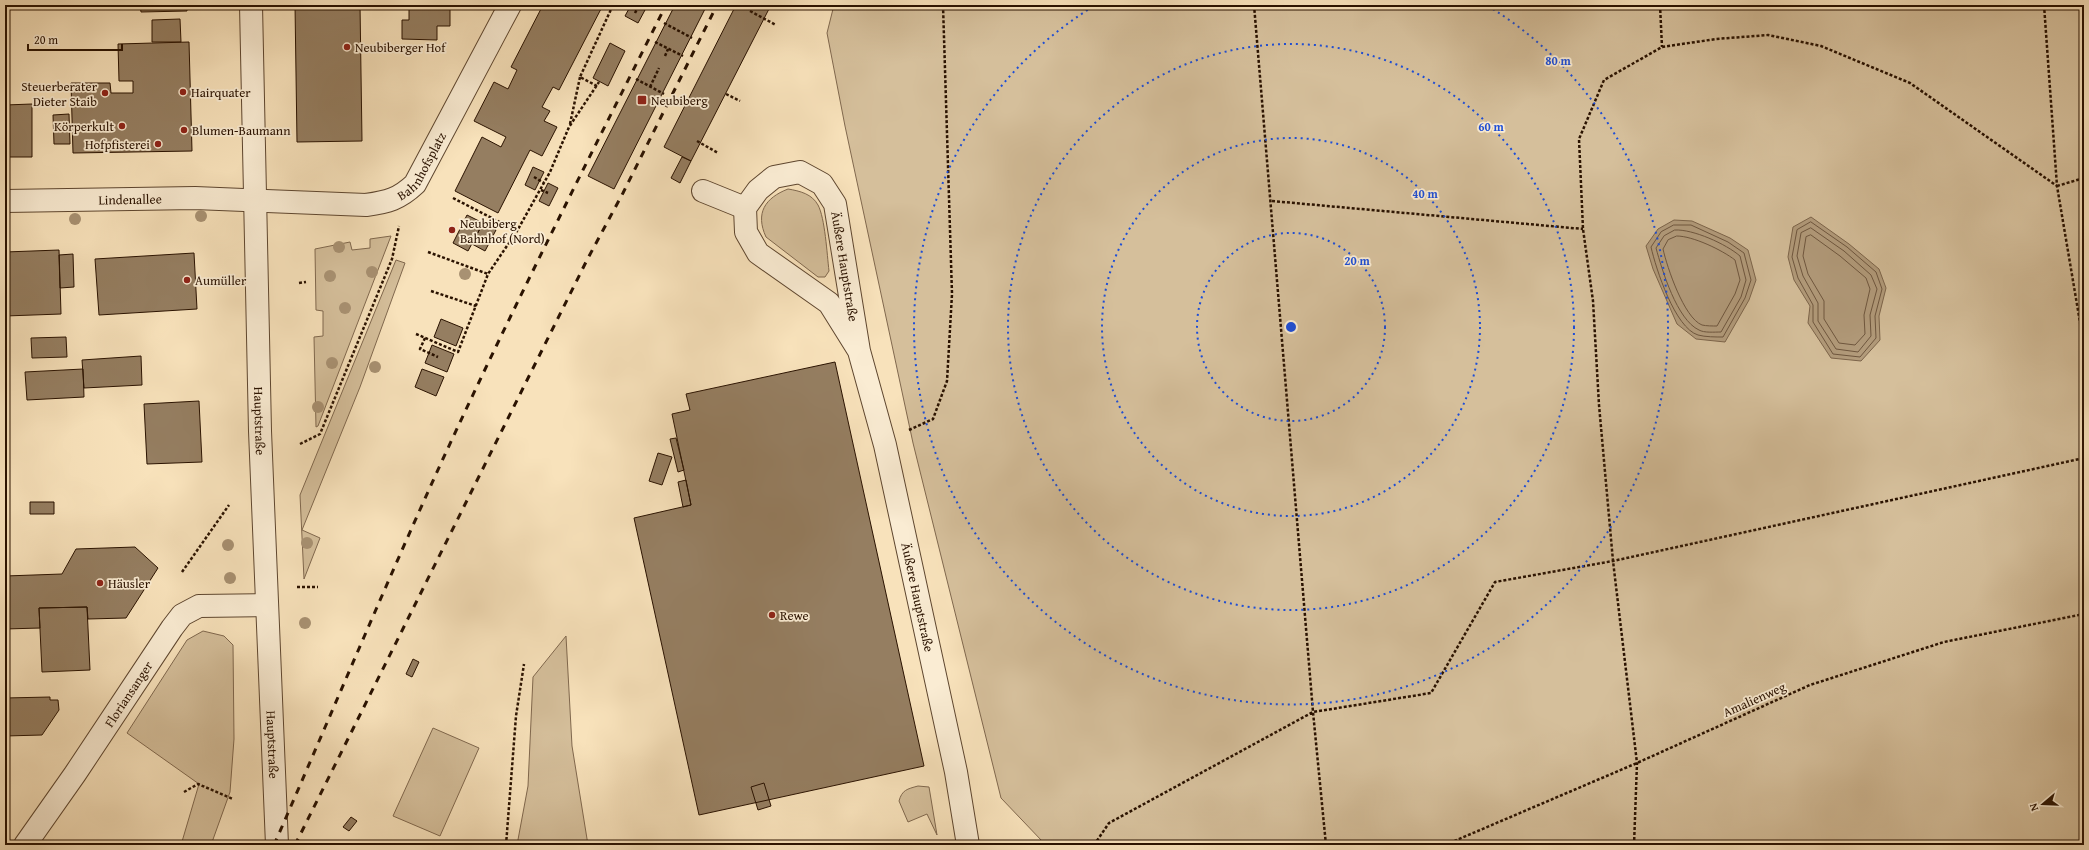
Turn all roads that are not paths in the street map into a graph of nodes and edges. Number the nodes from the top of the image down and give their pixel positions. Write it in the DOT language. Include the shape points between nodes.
graph roads {
  1 [pos="250,5"];
  2 [pos="510,5"];
  3 [pos="703,191"];
  4 [pos="5,201"];
  5 [pos="255,201"];
  6 [pos="746,208"];
  7 [pos="859,351"];
  8 [pos="267,605"];
  9 [pos="277,841"];
  10 [pos="25,845"];
  11 [pos="968,845"];
  1 -- 5 [label="street, Hauptstraße"];
  2 -- 5 [label="street, Bahnhofsplatz" via="415,184 402,196 383,203 366,205"];
  3 -- 6 [label="street"];
  4 -- 5 [label="street, Lindenallee" via="196,198"];
  5 -- 8 [label="street, Hauptstraße"];
  6 -- 7 [label="street, Äußere Hauptstraße" via="746,232 758,253 829,303"];
  6 -- 7 [label="street, Äußere Hauptstraße" via="758,190 774,177 800,172 822,184 835,204"];
  7 -- 11 [label="street, Äußere Hauptstraße" via="885,445 956,772"];
  8 -- 9 [label="street, Hauptstraße"];
  8 -- 10 [label="street, Floriansanger" via="199,606 182,615"];
}
